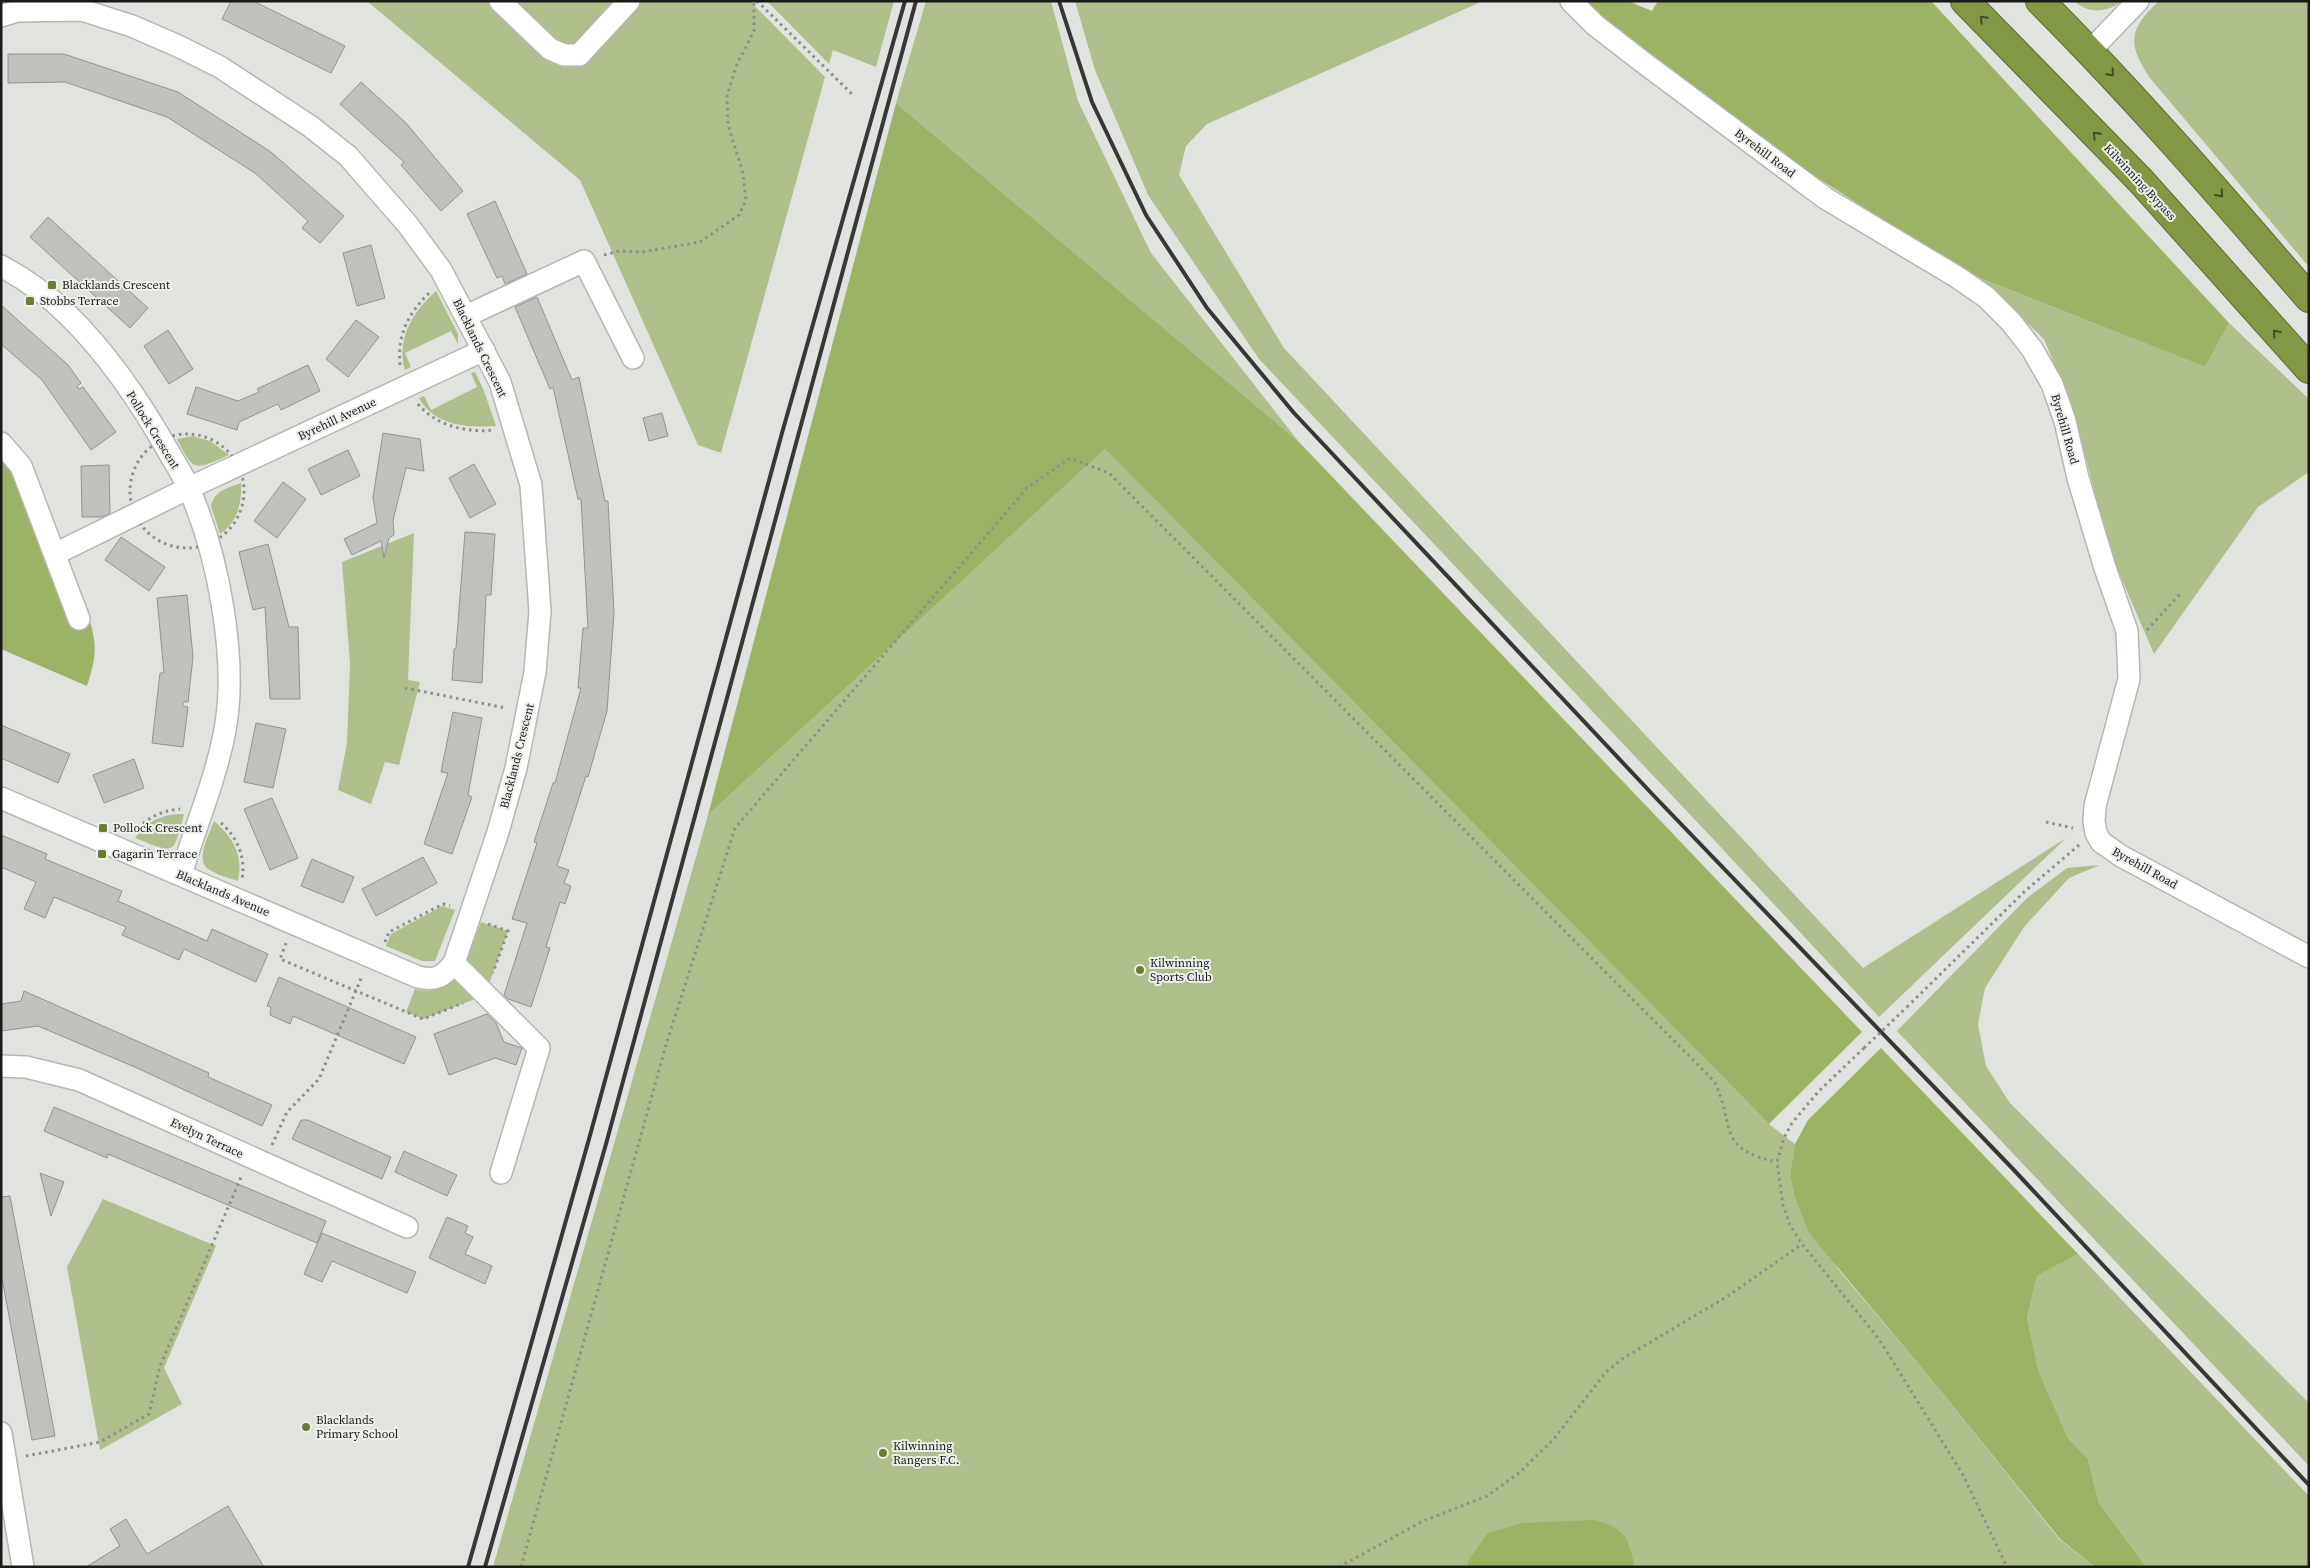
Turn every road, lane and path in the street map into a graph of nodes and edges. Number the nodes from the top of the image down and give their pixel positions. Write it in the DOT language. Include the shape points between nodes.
graph roads {
  1 [pos="500,1"];
  2 [pos="629,1"];
  3 [pos="755,1"];
  4 [pos="1571,1"];
  5 [pos="1965,1"];
  6 [pos="2040,1"];
  7 [pos="2138,1"];
  8 [pos="1,16"];
  9 [pos="2090,51"];
  10 [pos="854,96"];
  11 [pos="584,261"];
  12 [pos="1,266"];
  13 [pos="2309,298"];
  14 [pos="466,316"];
  15 [pos="484,350"];
  16 [pos="633,358"];
  17 [pos="2309,369"];
  18 [pos="1,443"];
  19 [pos="189,488"];
  20 [pos="55,554"];
  21 [pos="2180,594"];
  22 [pos="79,619"];
  23 [pos="2129,648"];
  24 [pos="405,688"];
  25 [pos="529,713"];
  26 [pos="1,798"];
  27 [pos="201,812"];
  28 [pos="2046,822"];
  29 [pos="2096,833"];
  30 [pos="126,852"];
  31 [pos="180,875"];
  32 [pos="237,899"];
  33 [pos="470,912"];
  34 [pos="2309,957"];
  35 [pos="374,958"];
  36 [pos="449,969"];
  37 [pos="1,1066"];
  38 [pos="256,1161"];
  39 [pos="1777,1162"];
  40 [pos="500,1173"];
  41 [pos="407,1227"];
  42 [pos="1802,1244"];
  43 [pos="1,1435"];
  44 [pos="6,1460"];
  45 [pos="23,1567"];
  46 [pos="521,1567"];
  47 [pos="1339,1567"];
  48 [pos="2007,1567"];
  1 -- 2 [label="street" via="550,49 564,55 579,55"];
  3 -- 10 [label="path"];
  3 -- 11 [label="path" via="754,31 737,64 727,96 728,126 743,173 746,200 739,215 700,242 642,252 618,251"];
  4 -- 23 [label="street, Byrehill Road" via="1595,25 1784,169 1825,198 1957,277 1986,297 2011,322 2032,349 2052,384 2105,568 2127,630"];
  17 -- 5 [label="highway, Kilwinning Bypass, one-way" via="2141,182"];
  6 -- 9 [label="highway"];
  7 -- 9 [label="street"];
  8 -- 14 [label="street, Blacklands Crescent" via="17,11 82,10 132,26 178,46 263,94 348,156 408,225 441,270"];
  9 -- 13 [label="highway, one-way" via="2180,148"];
  11 -- 14 [label="street"];
  11 -- 16 [label="street"];
  12 -- 19 [label="street, Pollock Crescent" via="41,292 68,315 94,345 150,419"];
  14 -- 15 [label="street, Blacklands Crescent"];
  15 -- 19 [label="street, Byrehill Avenue"];
  15 -- 25 [label="street, Blacklands Crescent" via="500,382 531,485 540,611"];
  18 -- 20 [label="street" via="21,466"];
  19 -- 20 [label="street, Byrehill Avenue"];
  19 -- 27 [label="street, Pollock Crescent" via="217,581 224,619 228,680 225,729"];
  20 -- 22 [label="street"];
  21 -- 23 [label="path"];
  23 -- 29 [label="street, Byrehill Road" via="2129,679 2095,806"];
  24 -- 25 [label="path"];
  25 -- 33 [label="street, Blacklands Crescent" via="498,832"];
  26 -- 30 [label="street, Blacklands Avenue"];
  27 -- 30 [label="path" via="184,809 155,815 135,832"];
  27 -- 31 [label="street, Pollock Crescent"];
  27 -- 32 [label="path" via="221,823 236,841 243,872"];
  28 -- 29 [label="path"];
  29 -- 34 [label="street, Byrehill Road" via="2101,842 2121,856"];
  29 -- 39 [label="path, bridge" via="2024,892 1801,1110 1784,1138"];
  30 -- 31 [label="street, Blacklands Avenue"];
  31 -- 32 [label="street, Blacklands Avenue"];
  32 -- 35 [label="street, Blacklands Avenue"];
  33 -- 35 [label="path" via="443,904 389,932"];
  33 -- 36 [label="street, Blacklands Crescent"];
  35 -- 36 [label="street, Blacklands Avenue" via="418,978 436,979"];
  35 -- 38 [label="path" via="319,1079 287,1112"];
  36 -- 40 [label="street" via="539,1048"];
  37 -- 38 [label="street, Evelyn Terrace" via="26,1067 79,1080"];
  38 -- 41 [label="street, Evelyn Terrace"];
  38 -- 44 [label="path" via="160,1366 149,1414 100,1442"];
  39 -- 42 [label="path" via="1783,1205"];
  39 -- 46 [label="path" via="1761,1159 1737,1144 1726,1124 1714,1081 1109,473 1070,458 1027,488 735,828 666,1046"];
  42 -- 47 [label="path" via="1728,1296 1622,1359 1606,1372 1553,1440 1487,1496 1422,1520"];
  42 -- 48 [label="path" via="1879,1339 1963,1475"];
  43 -- 44 [label="street"];
  44 -- 45 [label="street"];
}
